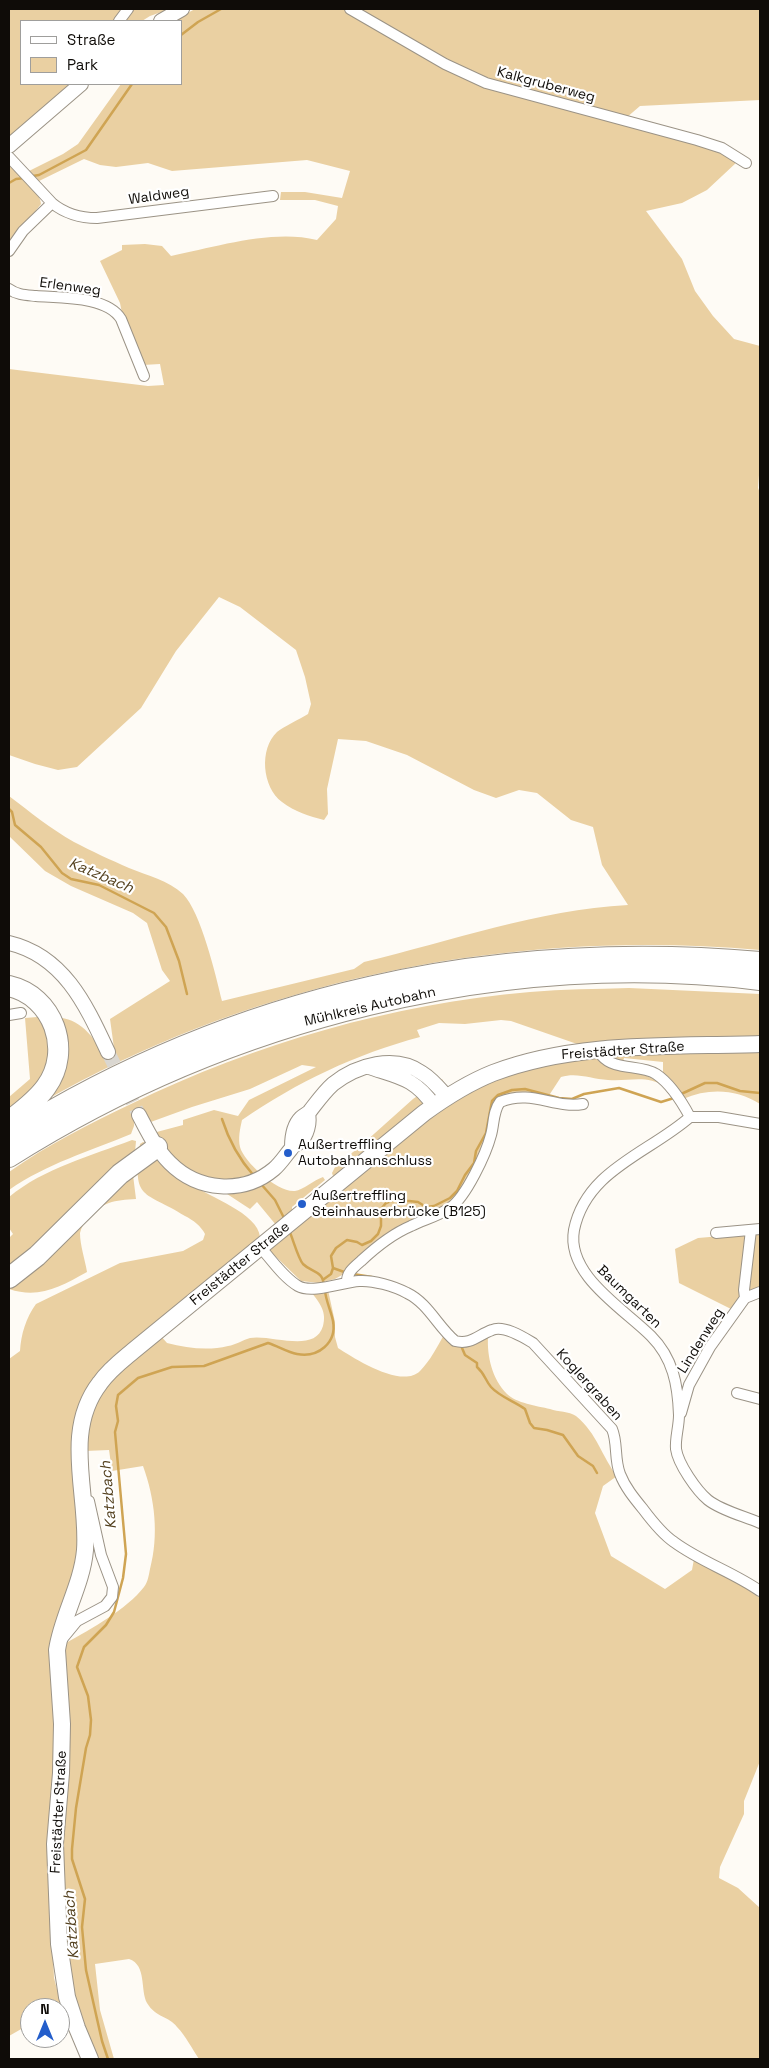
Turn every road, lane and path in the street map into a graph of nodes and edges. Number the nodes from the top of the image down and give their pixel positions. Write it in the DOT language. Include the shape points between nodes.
graph roads {
  1 [pos="128,9"];
  2 [pos="182,9"];
  3 [pos="350,9"];
  4 [pos="120,20"];
  5 [pos="163,20"];
  6 [pos="80,85"];
  7 [pos="9,146"];
  8 [pos="9,157"];
  9 [pos="746,163"];
  10 [pos="273,196"];
  11 [pos="52,202"];
  12 [pos="9,251"];
  13 [pos="9,289"];
  14 [pos="144,376"];
  15 [pos="9,943"];
  16 [pos="760,962"];
  17 [pos="760,980"];
  18 [pos="9,986"];
  19 [pos="21,1013"];
  20 [pos="9,1015"];
  21 [pos="760,1044"];
  22 [pos="602,1050"];
  23 [pos="108,1052"];
  24 [pos="440,1102"];
  25 [pos="583,1104"];
  26 [pos="139,1115"];
  27 [pos="690,1117"];
  28 [pos="9,1121"];
  29 [pos="760,1124"];
  30 [pos="9,1136"];
  31 [pos="157,1147"];
  32 [pos="9,1157"];
  33 [pos="756,1229"];
  34 [pos="716,1233"];
  35 [pos="260,1247"];
  36 [pos="349,1276"];
  37 [pos="9,1278"];
  38 [pos="760,1292"];
  39 [pos="745,1298"];
  40 [pos="737,1393"];
  41 [pos="760,1399"];
  42 [pos="679,1416"];
  43 [pos="81,1482"];
  44 [pos="760,1523"];
  45 [pos="760,1591"];
  46 [pos="57,1650"];
  47 [pos="90,2059"];
  1 -- 4 [label="street"];
  2 -- 5 [label="street"];
  3 -- 9 [label="street, Kalkgruberweg" via="445,64 486,83 696,140 722,148"];
  6 -- 7 [label="street"];
  8 -- 11 [label="street"];
  10 -- 11 [label="street, Waldweg" via="97,218 69,213"];
  11 -- 12 [label="street" via="27,226"];
  13 -- 14 [label="street, Erlenweg" via="19,294 84,301 116,311"];
  15 -- 23 [label="street" via="34,952 63,974 79,995"];
  16 -- 30 [label="highway, Mühlkreis Autobahn" via="676,956 528,960 457,969 369,987 281,1011 168,1053 91,1089"];
  17 -- 32 [label="highway, Mühlkreis Autobahn" via="687,974 590,974 459,987 378,1003 308,1021 211,1054 106,1102"];
  18 -- 28 [label="highway" via="28,993 41,1004 54,1025 58,1047 54,1072 46,1087"];
  19 -- 20 [label="street"];
  21 -- 22 [label="main road, Freistädter Straße"];
  22 -- 24 [label="main road, Freistädter Straße" via="558,1055 508,1068 473,1082"];
  22 -- 27 [label="street" via="602,1056 613,1064 656,1074 677,1096"];
  24 -- 31 [label="street" via="423,1073 408,1066 388,1062 352,1072 333,1084 308,1114 310,1122 301,1141 277,1166 257,1180 228,1187 204,1183 182,1172"];
  24 -- 35 [label="main road, Freistädter Straße"];
  25 -- 36 [label="street" via="566,1105 523,1098 500,1102 485,1151 457,1202 440,1214 397,1232 371,1251"];
  26 -- 31 [label="street"];
  27 -- 29 [label="street" via="719,1117"];
  27 -- 42 [label="street, Baumgarten" via="599,1182 590,1192 574,1230 576,1257 589,1278 651,1336 667,1358 676,1380"];
  31 -- 37 [label="highway" via="120,1174 48,1246"];
  33 -- 34 [label="street"];
  33 -- 39 [label="street"];
  35 -- 36 [label="street" via="299,1286 324,1287"];
  35 -- 43 [label="main road, Freistädter Straße" via="133,1351 94,1390 82,1420 79,1446"];
  36 -- 45 [label="street, Koglergraben" via="408,1293 455,1342 472,1341 499,1329 533,1343 612,1429 619,1472 633,1497 661,1531 673,1542"];
  38 -- 39 [label="street"];
  39 -- 42 [label="street, Lindenweg" via="701,1362"];
  40 -- 41 [label="street"];
  42 -- 44 [label="street, Baumgarten" via="676,1452 700,1492 717,1505"];
  43 -- 46 [label="main road, Freistädter Straße" via="84,1552"];
  43 -- 46 [label="street, Freistädter Straße" via="91,1506 101,1555 113,1587 112,1597 105,1606 77,1621"];
  46 -- 47 [label="main road, Freistädter Straße" via="62,1724 55,1844 58,1944 67,1998"];
}
